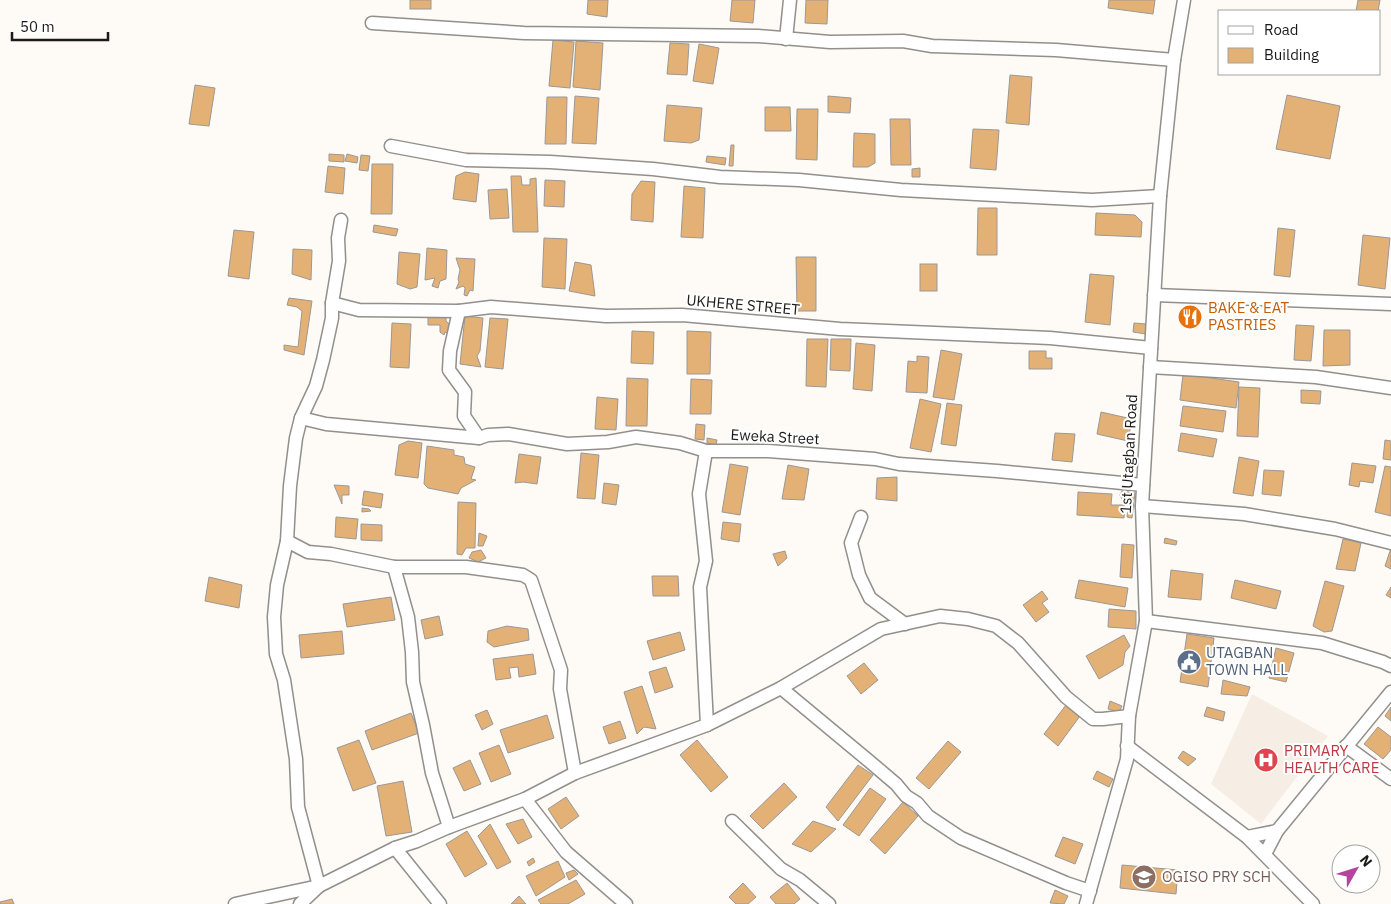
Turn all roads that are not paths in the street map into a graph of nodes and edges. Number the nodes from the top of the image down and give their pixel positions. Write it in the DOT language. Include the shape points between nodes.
graph roads {
  1 [pos="790,0"];
  2 [pos="1184,0"];
  3 [pos="372,23"];
  4 [pos="786,39"];
  5 [pos="1174,60"];
  6 [pos="391,146"];
  7 [pos="1160,196"];
  8 [pos="341,220"];
  9 [pos="1154,295"];
  10 [pos="332,303"];
  11 [pos="1391,304"];
  12 [pos="459,311"];
  13 [pos="1151,348"];
  14 [pos="1150,367"];
  15 [pos="1391,388"];
  16 [pos="301,418"];
  17 [pos="479,438"];
  18 [pos="706,451"];
  19 [pos="1143,485"];
  20 [pos="1142,506"];
  21 [pos="861,517"];
  22 [pos="287,541"];
  23 [pos="1391,543"];
  24 [pos="394,567"];
  25 [pos="1146,621"];
  26 [pos="905,624"];
  27 [pos="1391,666"];
  28 [pos="781,688"];
  29 [pos="1391,692"];
  30 [pos="1129,716"];
  31 [pos="707,725"];
  32 [pos="1128,746"];
  33 [pos="1346,746"];
  34 [pos="575,773"];
  35 [pos="1391,779"];
  36 [pos="525,799"];
  37 [pos="732,821"];
  38 [pos="449,827"];
  39 [pos="1277,831"];
  40 [pos="1247,837"];
  41 [pos="395,848"];
  42 [pos="1265,854"];
  43 [pos="319,886"];
  44 [pos="1090,891"];
  45 [pos="235,904"];
  46 [pos="300,904"];
  47 [pos="440,904"];
  48 [pos="626,904"];
  49 [pos="829,904"];
  50 [pos="1086,904"];
  51 [pos="1314,904"];
  1 -- 4 [label="street"];
  2 -- 5 [label="street, 1st Utagban Road"];
  3 -- 4 [label="street" via="524,32"];
  4 -- 5 [label="street" via="903,41 932,46 1056,50"];
  5 -- 7 [label="street, 1st Utagban Road"];
  6 -- 7 [label="street" via="466,160 653,169 900,190 1092,200"];
  7 -- 9 [label="street, 1st Utagban Road"];
  8 -- 10 [label="street"];
  9 -- 11 [label="street"];
  9 -- 13 [label="street, 1st Utagban Road"];
  10 -- 12 [label="street, UKHERE STREET" via="359,310"];
  10 -- 16 [label="street" via="332,318 316,386"];
  12 -- 13 [label="street, UKHERE STREET" via="491,307 606,316 682,315 840,329 1050,338"];
  12 -- 17 [label="street" via="449,370 465,392 464,416"];
  13 -- 14 [label="street, 1st Utagban Road"];
  14 -- 15 [label="street" via="1316,377"];
  14 -- 19 [label="street, 1st Utagban Road"];
  16 -- 17 [label="street, Eweka Street" via="326,424"];
  16 -- 22 [label="street" via="290,486"];
  17 -- 18 [label="street, Eweka Street" via="508,434 567,444 636,438 680,443"];
  18 -- 19 [label="street, Eweka Street" via="768,451 875,459 934,468"];
  18 -- 31 [label="street" via="699,494 706,561 700,587"];
  19 -- 20 [label="street, 1st Utagban Road"];
  20 -- 23 [label="street" via="1244,514 1334,529"];
  20 -- 25 [label="street, 1st Utagban Road"];
  21 -- 26 [label="street" via="851,542 859,575 870,598"];
  22 -- 24 [label="street" via="308,552"];
  22 -- 43 [label="street" via="277,585 274,617 276,654 284,680 296,759 298,807"];
  24 -- 34 [label="street" via="466,567 523,575 531,580 560,670 560,689"];
  24 -- 38 [label="street" via="408,617 413,682 432,773"];
  25 -- 27 [label="street" via="1322,643"];
  25 -- 30 [label="street, 1st Utagban Road"];
  26 -- 28 [label="street" via="882,629"];
  26 -- 30 [label="street" via="940,616 996,626 1018,643 1066,697 1093,719"];
  28 -- 31 [label="street"];
  28 -- 44 [label="street" via="876,767 928,816 961,838"];
  29 -- 33 [label="street"];
  30 -- 32 [label="street, 1st Utagban Road"];
  31 -- 34 [label="street"];
  32 -- 40 [label="street"];
  32 -- 44 [label="street, 1st Utagban Road"];
  33 -- 35 [label="street"];
  33 -- 39 [label="street"];
  34 -- 36 [label="street"];
  36 -- 38 [label="street"];
  36 -- 48 [label="street" via="566,852"];
  37 -- 49 [label="street" via="781,869"];
  38 -- 41 [label="street"];
  39 -- 40 [label="street"];
  39 -- 42 [label="street"];
  40 -- 42 [label="street"];
  41 -- 43 [label="street"];
  41 -- 47 [label="street"];
  42 -- 51 [label="street"];
  43 -- 45 [label="street"];
  43 -- 46 [label="street"];
  44 -- 50 [label="street, 1st Utagban Road"];
}
